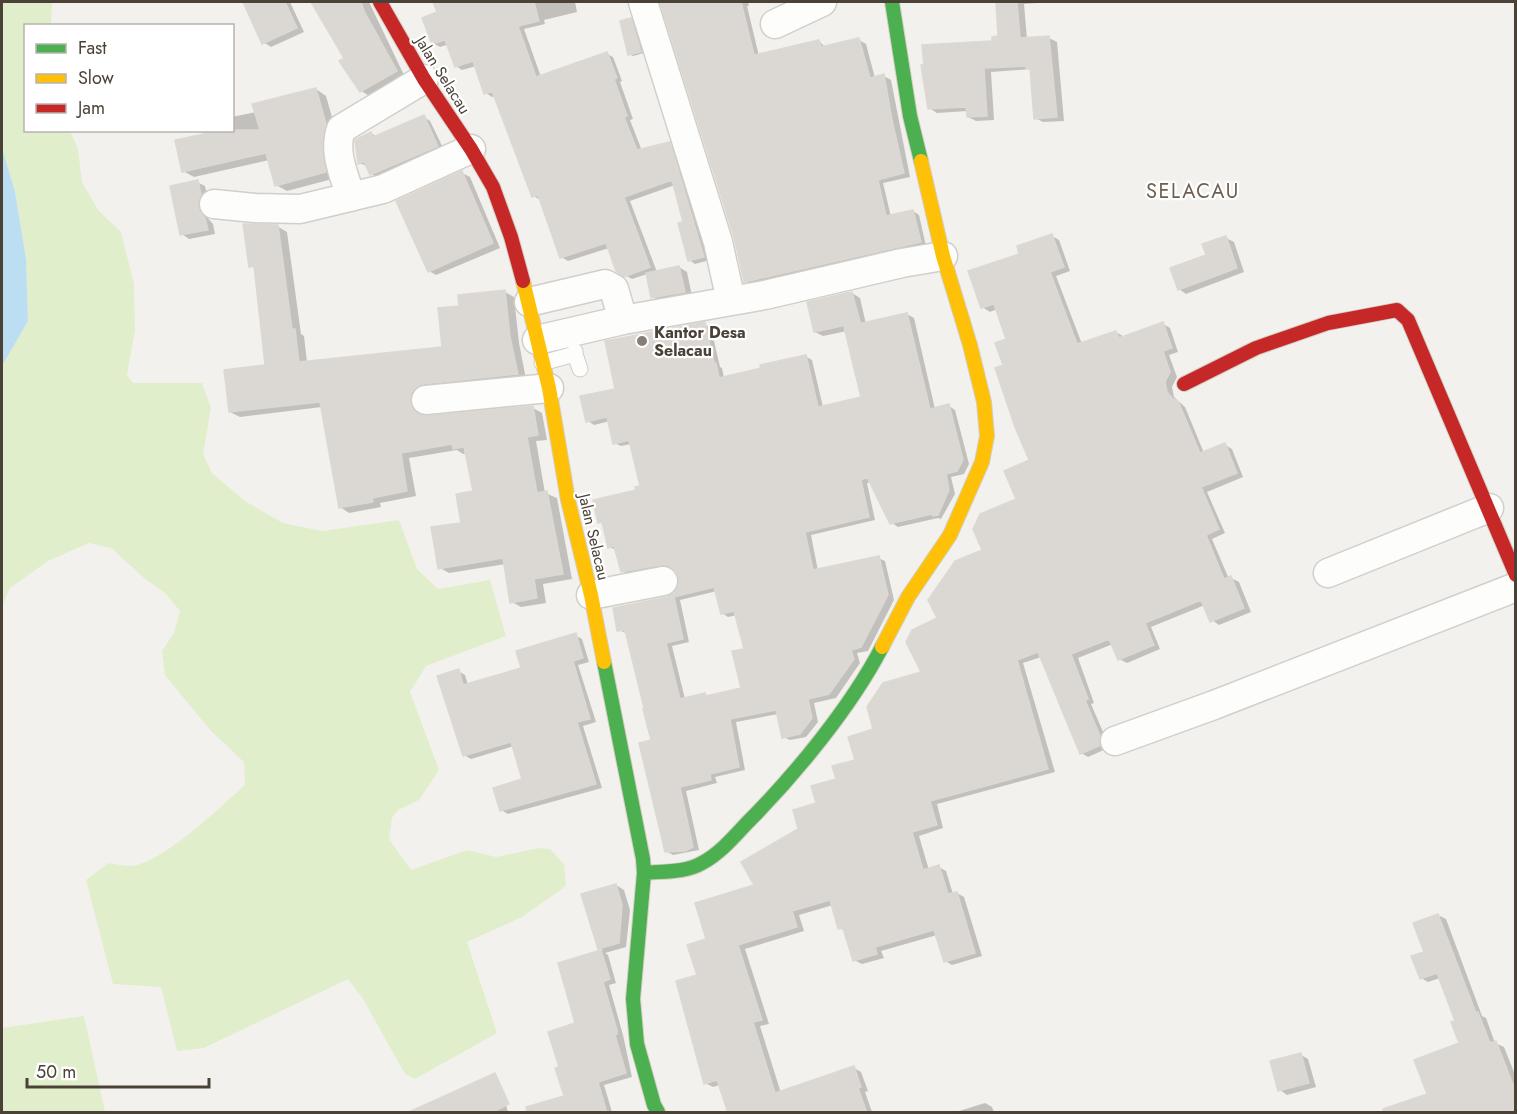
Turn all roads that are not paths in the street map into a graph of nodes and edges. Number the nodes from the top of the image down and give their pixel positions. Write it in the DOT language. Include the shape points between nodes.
graph roads {
  1 [pos="380,2"];
  2 [pos="643,2"];
  3 [pos="822,2"];
  4 [pos="892,2"];
  5 [pos="775,24"];
  6 [pos="424,79"];
  7 [pos="471,149"];
  8 [pos="351,197"];
  9 [pos="214,204"];
  10 [pos="943,256"];
  11 [pos="731,301"];
  12 [pos="529,302"];
  13 [pos="623,320"];
  14 [pos="577,358"];
  15 [pos="543,363"];
  16 [pos="1184,384"];
  17 [pos="426,400"];
  18 [pos="1490,508"];
  19 [pos="1328,573"];
  20 [pos="1515,575"];
  21 [pos="663,581"];
  22 [pos="1515,587"];
  23 [pos="591,595"];
  24 [pos="1115,741"];
  25 [pos="644,873"];
  26 [pos="658,1113"];
  1 -- 6 [label="street, Jalan Selacau"];
  2 -- 11 [label="street" via="718,242"];
  3 -- 5 [label="street"];
  4 -- 10 [label="street" via="910,116"];
  6 -- 7 [label="street, Jalan Selacau"];
  6 -- 8 [label="street" via="341,129 338,151"];
  7 -- 8 [label="street" via="383,189"];
  7 -- 12 [label="street, Jalan Selacau" via="493,187"];
  8 -- 9 [label="street" via="300,209"];
  10 -- 11 [label="street"];
  10 -- 25 [label="street" via="984,402 987,436 982,462 950,535 908,597 874,663 775,795 703,863 690,869"];
  11 -- 13 [label="street"];
  12 -- 13 [label="street" via="605,284 614,289"];
  12 -- 15 [label="street, Jalan Selacau"];
  13 -- 15 [label="street"];
  14 -- 15 [label="lane"];
  15 -- 17 [label="street"];
  15 -- 23 [label="street, Jalan Selacau" via="568,500"];
  16 -- 18 [label="street" via="1256,348 1328,323 1397,310 1407,320"];
  18 -- 19 [label="street"];
  18 -- 20 [label="street"];
  21 -- 23 [label="street"];
  22 -- 24 [label="street"];
  23 -- 25 [label="street, Jalan Selacau"];
  25 -- 26 [label="street, Jalan Selacau" via="633,999 637,1044"];
}
